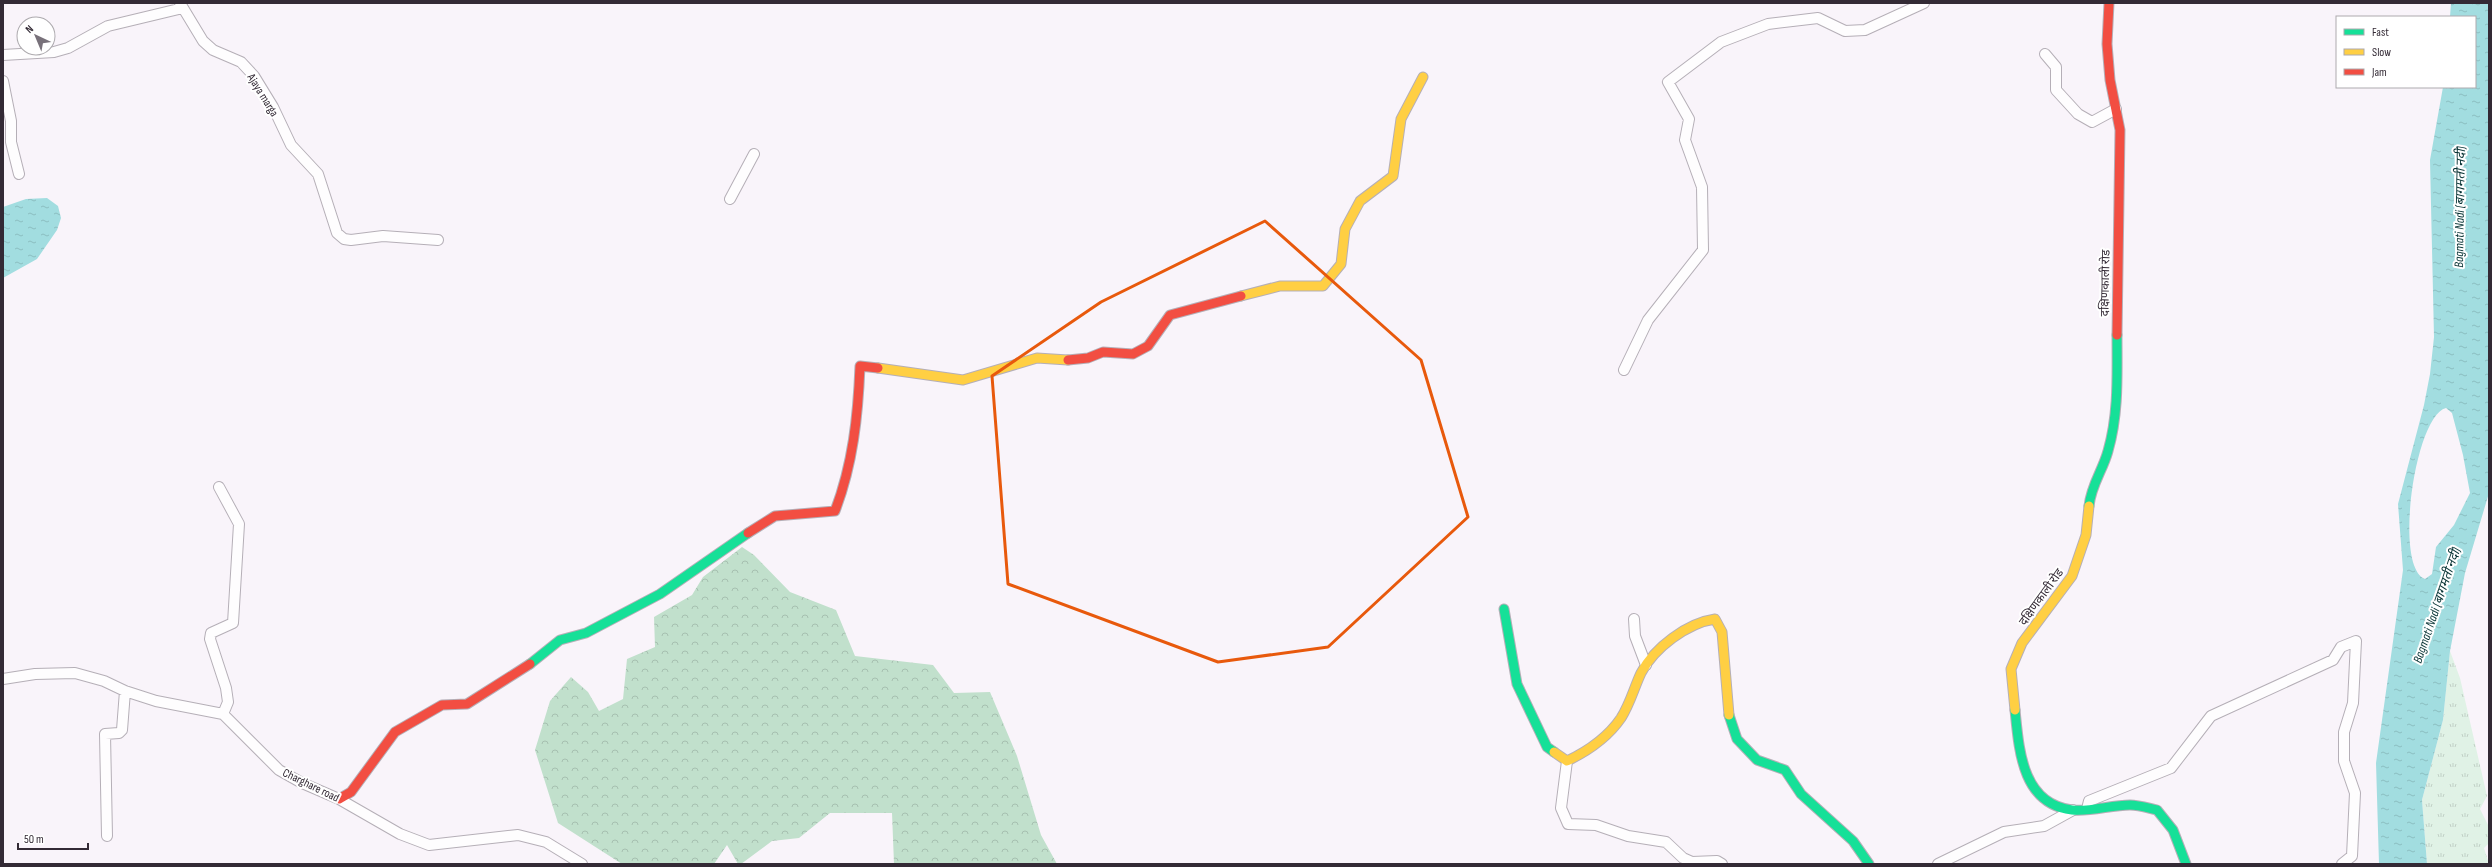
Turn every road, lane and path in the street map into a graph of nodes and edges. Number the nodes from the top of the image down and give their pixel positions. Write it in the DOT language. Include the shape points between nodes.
graph roads {
  1 [pos="1924,3"];
  2 [pos="2109,3"];
  3 [pos="182,6"];
  4 [pos="2045,54"];
  5 [pos="3,55"];
  6 [pos="1423,77"];
  7 [pos="3,81"];
  8 [pos="2116,109"];
  9 [pos="754,154"];
  10 [pos="19,174"];
  11 [pos="730,199"];
  12 [pos="438,240"];
  13 [pos="1624,370"];
  14 [pos="219,487"];
  15 [pos="1504,609"];
  16 [pos="1634,619"];
  17 [pos="1646,665"];
  18 [pos="3,679"];
  19 [pos="125,691"];
  20 [pos="223,714"];
  21 [pos="1566,761"];
  22 [pos="339,799"];
  23 [pos="2087,809"];
  24 [pos="2073,810"];
  25 [pos="107,836"];
  26 [pos="582,864"];
  27 [pos="1722,864"];
  28 [pos="1869,864"];
  29 [pos="1938,864"];
  30 [pos="2186,864"];
  31 [pos="2342,864"];
  1 -- 13 [label="street" via="1865,30 1845,31 1818,18 1768,24 1721,42 1668,82 1689,119 1685,140 1702,187 1703,250 1648,320"];
  2 -- 8 [label="street, दक्षिणकाली रोड" via="2107,44"];
  3 -- 5 [label="street, Ajaya marga" via="108,26 68,48 54,52"];
  3 -- 12 [label="street, Ajaya marga" via="203,41 213,50 241,62 254,76 273,107 291,145 318,174 337,233 344,239 351,240 382,236"];
  4 -- 8 [label="street" via="2056,67 2056,90 2083,118 2092,122"];
  6 -- 22 [label="street" via="1401,119 1393,176 1360,201 1345,229 1341,264 1323,286 1280,286 1170,315 1148,346 1133,354 1102,352 1088,358 1061,361 1037,358 963,380 860,366 858,405 845,486 835,511 775,516 660,594 586,633 560,640 521,671 467,704 442,705 431,711 395,732 351,792"];
  7 -- 10 [label="street" via="12,121 11,142"];
  8 -- 24 [label="street, दक्षिणकाली रोड" via="2120,130 2116,416 2108,452 2090,493 2086,535 2072,576 2022,644 2011,669 2017,734 2025,773 2033,789 2050,804"];
  9 -- 11 [label="street"];
  14 -- 20 [label="street" via="239,524 232,623 214,630 210,639 226,688 228,702"];
  15 -- 21 [label="street" via="1512,663 1528,710 1547,747"];
  16 -- 17 [label="street" via="1635,636"];
  17 -- 21 [label="street" via="1621,718 1598,742"];
  17 -- 28 [label="street" via="1684,630 1696,623 1715,619 1722,632 1729,716 1737,739 1757,760 1785,770 1801,794 1853,841"];
  18 -- 19 [label="street" via="35,674 75,673 104,681"];
  19 -- 20 [label="street" via="156,701"];
  19 -- 25 [label="street" via="122,730 119,733 105,734"];
  20 -- 22 [label="street, Charghare road" via="280,770"];
  21 -- 27 [label="street" via="1561,808 1568,824 1596,825 1628,836 1666,842 1683,858 1692,862 1716,861"];
  22 -- 26 [label="street, Charghare road" via="400,834 429,844 518,835 546,842"];
  23 -- 24 [label="street, दक्षिणकाली रोड"];
  23 -- 30 [label="street, दक्षिणकाली रोड" via="2131,805 2157,810 2173,830"];
  23 -- 31 [label="street" via="2089,801 2171,768 2211,716 2333,660 2341,647 2356,642 2353,703 2344,732 2344,761 2356,793 2352,856"];
  24 -- 29 [label="street" via="2044,826 2004,832"];
}
